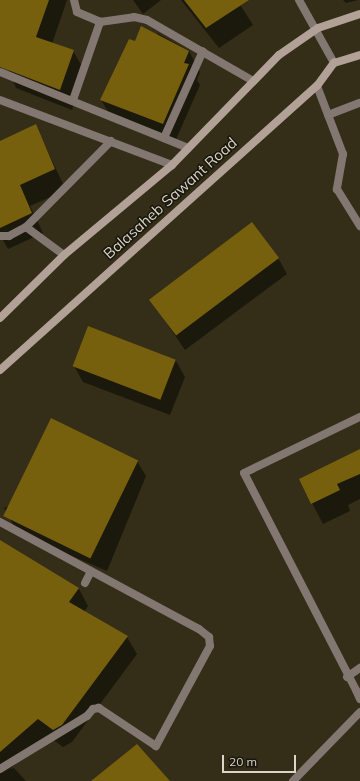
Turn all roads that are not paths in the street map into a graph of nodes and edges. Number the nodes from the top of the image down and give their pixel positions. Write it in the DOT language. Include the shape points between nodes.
graph roads {
  1 [pos="74,0"];
  2 [pos="299,0"];
  3 [pos="360,14"];
  4 [pos="100,22"];
  5 [pos="318,28"];
  6 [pos="203,51"];
  7 [pos="360,55"];
  8 [pos="334,63"];
  9 [pos="0,72"];
  10 [pos="252,81"];
  11 [pos="316,86"];
  12 [pos="0,100"];
  13 [pos="73,100"];
  14 [pos="360,103"];
  15 [pos="328,114"];
  16 [pos="164,138"];
  17 [pos="111,141"];
  18 [pos="188,148"];
  19 [pos="172,166"];
  20 [pos="360,226"];
  21 [pos="26,227"];
  22 [pos="0,236"];
  23 [pos="64,255"];
  24 [pos="0,318"];
  25 [pos="0,370"];
  26 [pos="360,417"];
  27 [pos="0,522"];
  28 [pos="91,571"];
  29 [pos="85,583"];
  30 [pos="360,668"];
  31 [pos="347,677"];
  32 [pos="360,699"];
  33 [pos="360,712"];
  34 [pos="0,769"];
  35 [pos="293,781"];
  1 -- 4 [label="street" via="77,12"];
  2 -- 5 [label="street"];
  3 -- 5 [label="main road, Balasaheb Sawant Road"];
  4 -- 6 [label="street" via="134,17 146,20"];
  4 -- 13 [label="street"];
  5 -- 8 [label="street"];
  5 -- 10 [label="main road, Balasaheb Sawant Road" via="279,55"];
  6 -- 10 [label="street"];
  6 -- 16 [label="street"];
  7 -- 8 [label="main road"];
  8 -- 11 [label="main road, Balasaheb Sawant Road"];
  9 -- 13 [label="street"];
  10 -- 18 [label="main road, Balasaheb Sawant Road"];
  11 -- 15 [label="street"];
  11 -- 25 [label="main road, Balasaheb Sawant Road"];
  12 -- 17 [label="street"];
  13 -- 16 [label="street"];
  14 -- 15 [label="street"];
  15 -- 20 [label="street" via="343,154 337,188"];
  16 -- 18 [label="street"];
  17 -- 19 [label="street"];
  17 -- 21 [label="street"];
  18 -- 19 [label="main road, Balasaheb Sawant Road"];
  19 -- 23 [label="main road, Balasaheb Sawant Road"];
  21 -- 22 [label="street" via="9,236"];
  21 -- 23 [label="street"];
  23 -- 24 [label="main road, Balasaheb Sawant Road"];
  26 -- 31 [label="street" via="244,473"];
  27 -- 28 [label="street"];
  28 -- 29 [label="street"];
  28 -- 34 [label="street" via="199,630 209,637 210,646 156,746 99,708 93,709 87,716"];
  30 -- 31 [label="street"];
  31 -- 32 [label="street"];
  33 -- 35 [label="street"];
}
